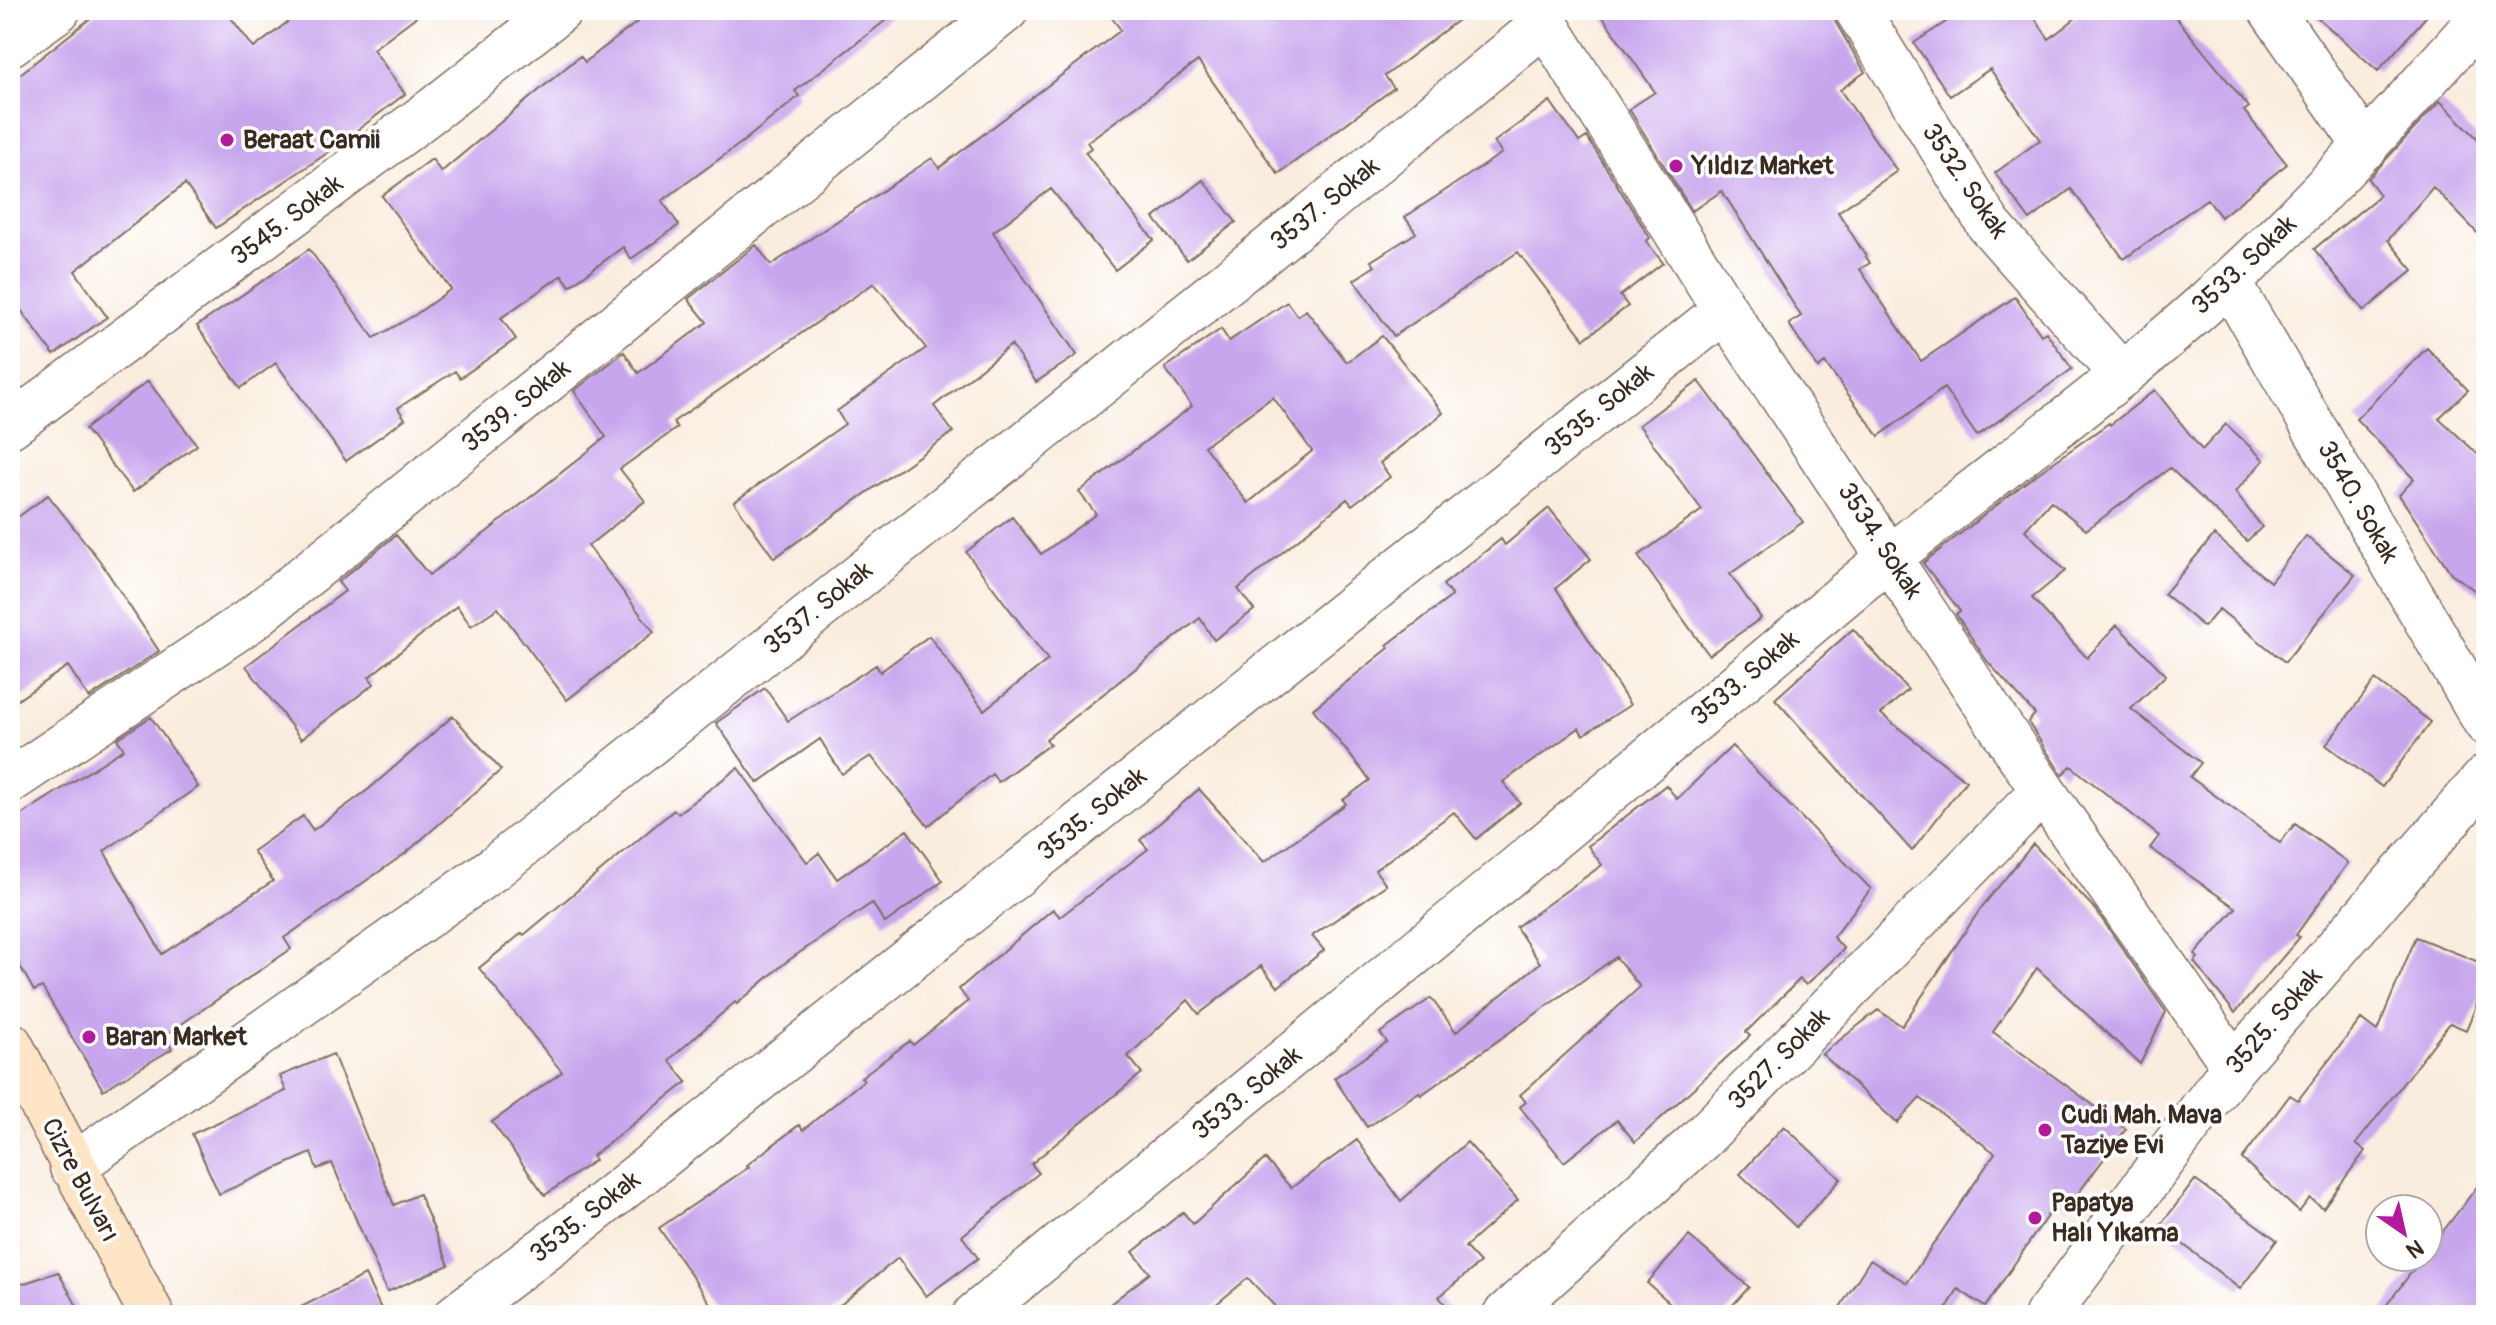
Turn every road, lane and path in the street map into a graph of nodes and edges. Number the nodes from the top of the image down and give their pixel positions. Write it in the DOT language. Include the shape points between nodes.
graph roads {
  1 [pos="58,10"];
  2 [pos="560,10"];
  3 [pos="1006,10"];
  4 [pos="1857,10"];
  5 [pos="2271,10"];
  6 [pos="2486,12"];
  7 [pos="1541,16"];
  8 [pos="10,44"];
  9 [pos="2366,147"];
  10 [pos="2229,282"];
  11 [pos="1725,310"];
  12 [pos="2122,375"];
  13 [pos="10,426"];
  14 [pos="1891,556"];
  15 [pos="2486,723"];
  16 [pos="2486,777"];
  17 [pos="10,781"];
  18 [pos="2043,791"];
  19 [pos="12,1052"];
  20 [pos="2234,1066"];
  21 [pos="72,1167"];
  22 [pos="152,1315"];
  23 [pos="457,1315"];
  24 [pos="975,1315"];
  25 [pos="1505,1315"];
  26 [pos="2047,1315"];
  1 -- 8 [label="street"];
  2 -- 13 [label="street, 3545. Sokak"];
  3 -- 17 [label="street, 3539. Sokak" via="252,619"];
  4 -- 12 [label="street, 3532. Sokak" via="1989,225"];
  5 -- 9 [label="street"];
  6 -- 9 [label="street, 3533. Sokak"];
  7 -- 11 [label="street, 3534. Sokak"];
  7 -- 21 [label="street, 3537. Sokak" via="1317,211 493,869"];
  9 -- 10 [label="street, 3533. Sokak"];
  10 -- 12 [label="street, 3533. Sokak"];
  10 -- 15 [label="street, 3540. Sokak"];
  11 -- 14 [label="street, 3534. Sokak"];
  11 -- 23 [label="street, 3535. Sokak"];
  12 -- 14 [label="street, 3533. Sokak"];
  14 -- 18 [label="street, 3534. Sokak"];
  14 -- 24 [label="street, 3533. Sokak"];
  16 -- 20 [label="street, 3525. Sokak"];
  18 -- 20 [label="street, 3534. Sokak"];
  18 -- 25 [label="street, 3527. Sokak" via="1700,1140"];
  19 -- 21 [label="main road, Cizre Bulvarı"];
  20 -- 26 [label="street, 3525. Sokak"];
  21 -- 22 [label="main road, Cizre Bulvarı"];
}
